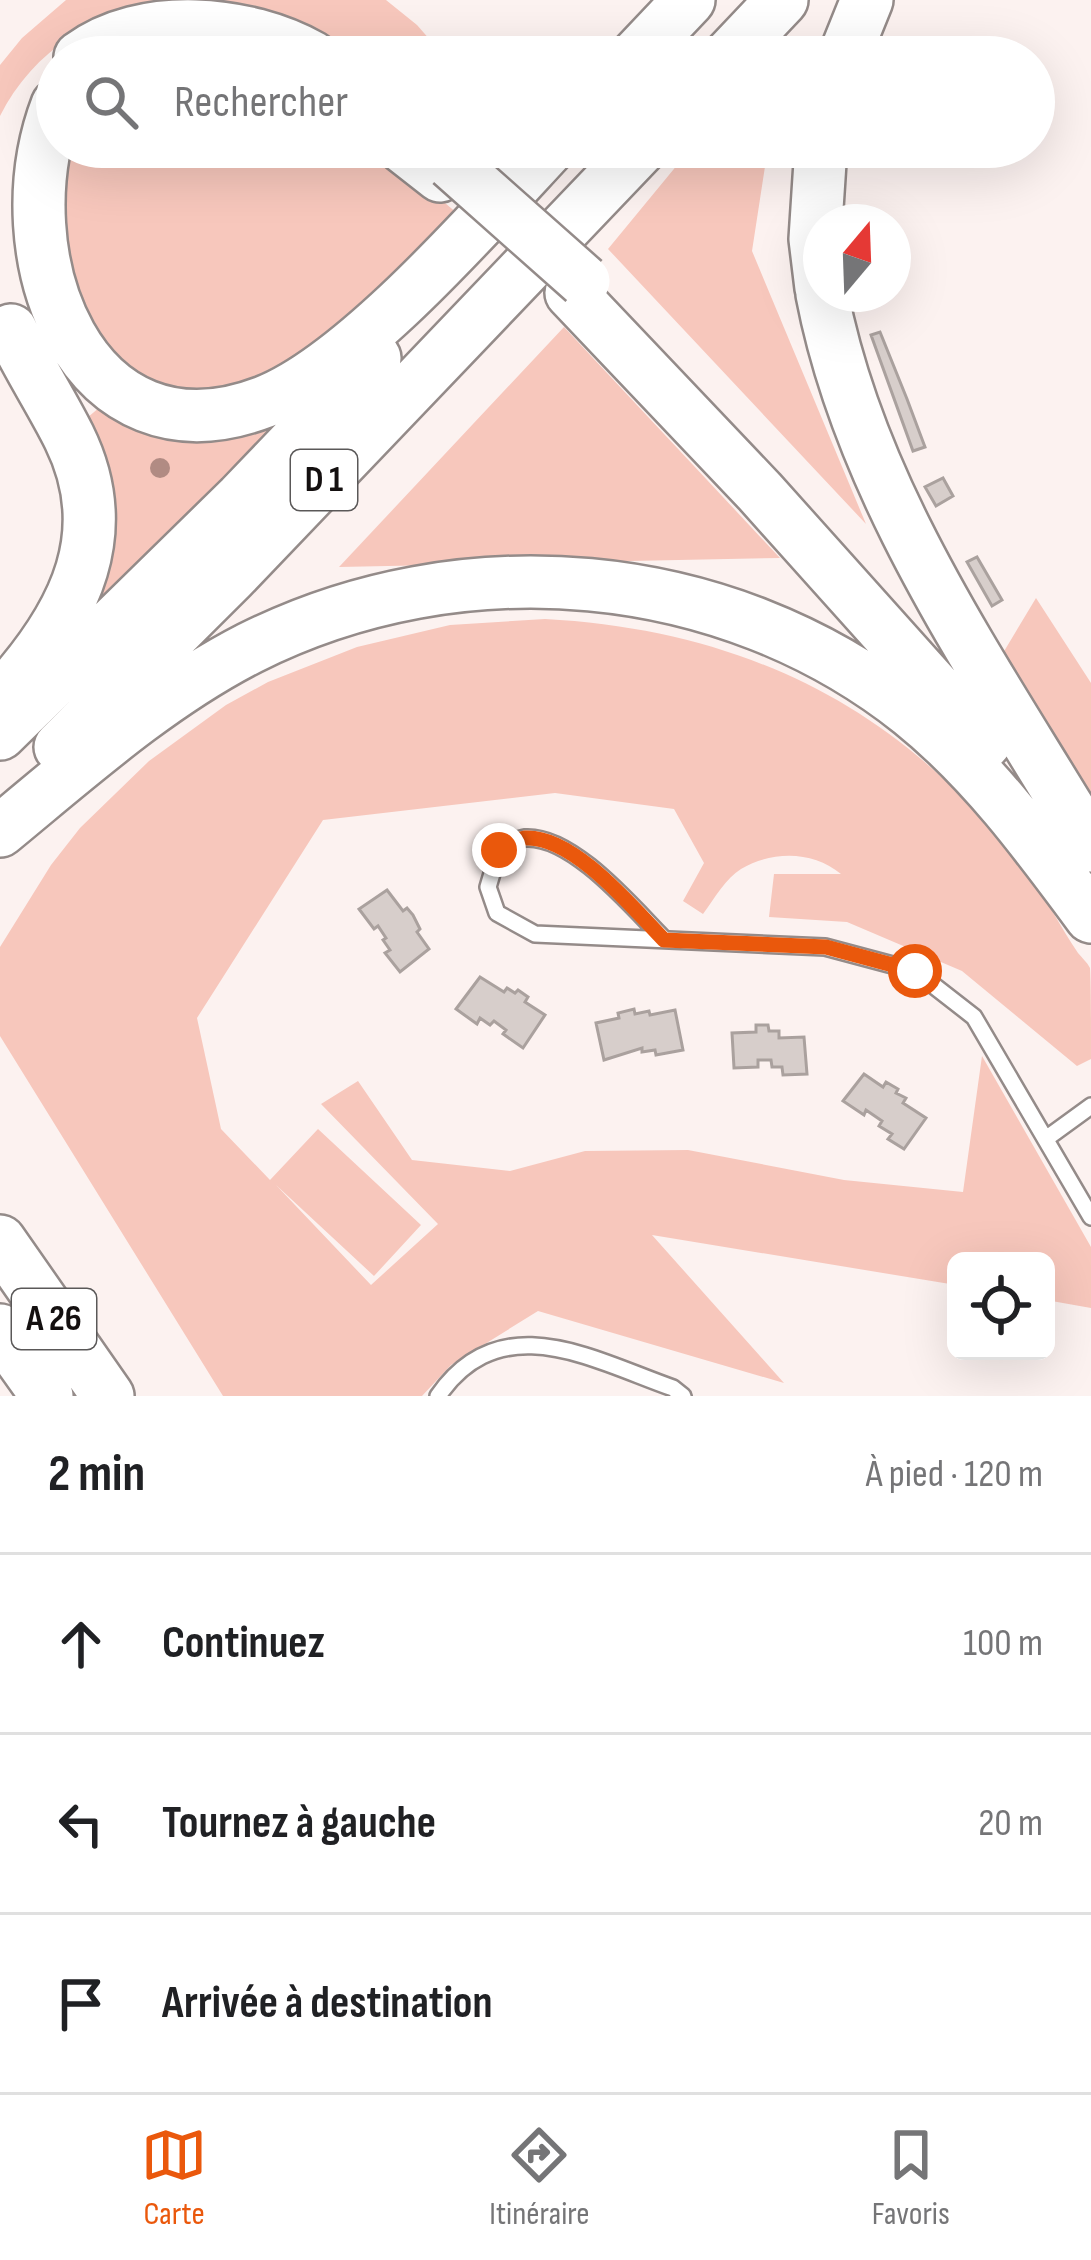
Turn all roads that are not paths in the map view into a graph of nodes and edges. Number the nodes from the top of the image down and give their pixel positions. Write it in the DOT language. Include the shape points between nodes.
graph roads {
  1 [pos="689,0"];
  2 [pos="712,0"];
  3 [pos="782,0"];
  4 [pos="867,0"];
  5 [pos="121,36"];
  6 [pos="255,36"];
  7 [pos="655,36"];
  8 [pos="678,36"];
  9 [pos="748,36"];
  10 [pos="852,36"];
  11 [pos="36,100"];
  12 [pos="36,135"];
  13 [pos="0,167"];
  14 [pos="442,168"];
  15 [pos="529,168"];
  16 [pos="552,168"];
  17 [pos="622,168"];
  18 [pos="819,168"];
  19 [pos="817,204"];
  20 [pos="577,287"];
  21 [pos="0,301"];
  22 [pos="827,312"];
  23 [pos="0,698"];
  24 [pos="0,734"];
  25 [pos="0,806"];
  26 [pos="0,831"];
  27 [pos="1091,846"];
  28 [pos="1091,867"];
  29 [pos="1091,888"];
  30 [pos="1091,916"];
  31 [pos="664,940"];
  32 [pos="1091,1106"];
  33 [pos="1047,1138"];
  34 [pos="1091,1217"];
  35 [pos="0,1241"];
  36 [pos="0,1330"];
  37 [pos="46,1396"];
  38 [pos="108,1396"];
  39 [pos="438,1396"];
  40 [pos="683,1396"];
  1 -- 7 [label="highway"];
  2 -- 8 [label="highway"];
  3 -- 9 [label="highway"];
  4 -- 10 [label="highway"];
  5 -- 6 [label="highway" via="188,27"];
  11 -- 13 [label="highway"];
  12 -- 15 [label="highway" via="12,203 13,257 27,304 52,346 88,379 135,404 187,414 264,402 312,375 398,302"];
  14 -- 20 [label="highway"];
  16 -- 24 [label="highway, D 1" via="241,498"];
  17 -- 25 [label="highway, D 1"];
  18 -- 19 [label="highway"];
  20 -- 28 [label="highway" via="780,472 956,680"];
  20 -- 29 [label="highway" via="944,694"];
  21 -- 23 [label="highway" via="79,460 89,529 70,604"];
  22 -- 27 [label="highway" via="850,401 893,504"];
  26 -- 30 [label="highway" via="167,698 298,627 405,594 581,582 723,610 882,690 982,780"];
  31 -- 31 [label="lane" via="558,844 523,838 499,850 488,887 497,913 535,934"];
  31 -- 33 [label="lane" via="826,947 915,971 974,1017"];
  32 -- 33 [label="lane"];
  33 -- 34 [label="lane"];
  35 -- 38 [label="highway, A 26"];
  36 -- 37 [label="highway, A 26"];
  39 -- 40 [label="lane" via="470,1362 500,1348 548,1343"];
}
